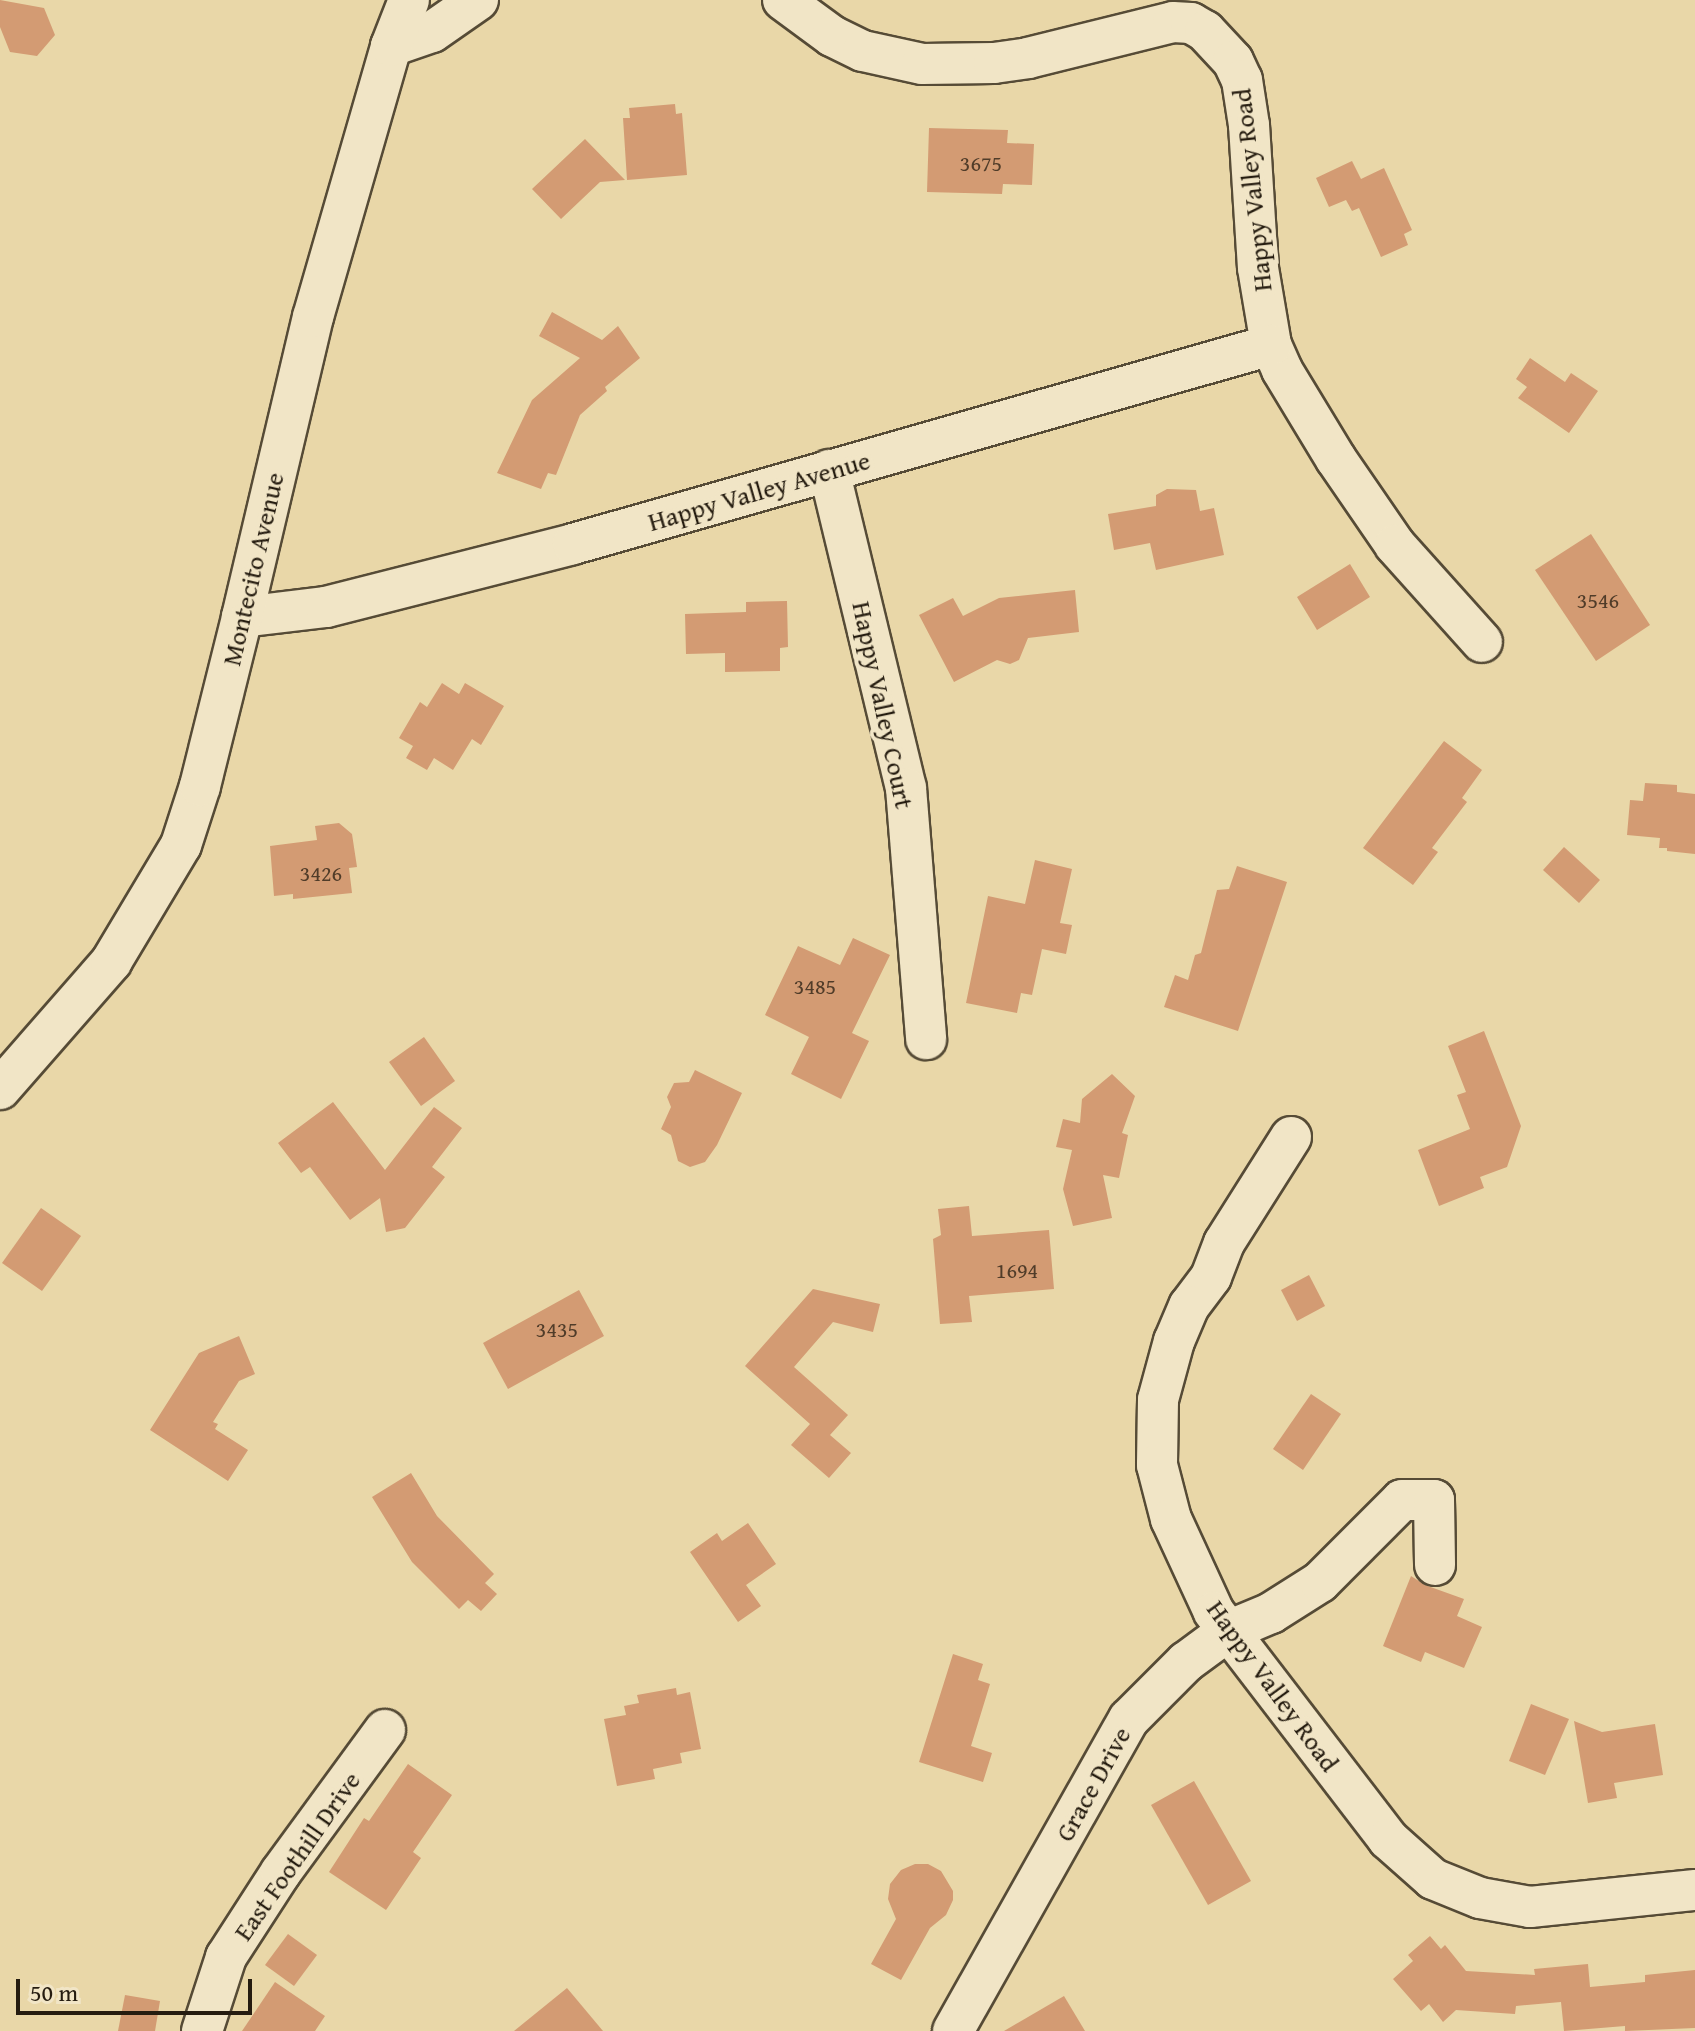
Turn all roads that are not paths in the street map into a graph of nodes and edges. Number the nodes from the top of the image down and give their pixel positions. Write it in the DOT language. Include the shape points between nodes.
graph roads {
  1 [pos="409,0"];
  2 [pos="478,0"];
  3 [pos="783,0"];
  4 [pos="391,46"];
  5 [pos="1271,345"];
  6 [pos="829,470"];
  7 [pos="242,617"];
  8 [pos="1482,642"];
  9 [pos="926,1039"];
  10 [pos="0,1089"];
  11 [pos="1291,1137"];
  12 [pos="1435,1565"];
  13 [pos="1228,1631"];
  14 [pos="385,1730"];
  15 [pos="1695,1890"];
  16 [pos="202,2031"];
  17 [pos="953,2031"];
  1 -- 4 [label="street, Montecito Avenue"];
  2 -- 4 [label="street" via="432,32"];
  3 -- 5 [label="street, Happy Valley Road" via="832,36 863,51 922,64 1028,58 1173,22 1205,31 1233,61 1242,80 1258,268"];
  4 -- 7 [label="street, Montecito Avenue" via="313,317"];
  5 -- 6 [label="street, Happy Valley Avenue"];
  5 -- 8 [label="street, Happy Valley Road" via="1297,398 1386,532"];
  6 -- 7 [label="street, Happy Valley Avenue" via="342,603"];
  6 -- 9 [label="street, Happy Valley Court" via="906,788"];
  7 -- 10 [label="street, Montecito Avenue" via="181,845 111,962"];
  11 -- 13 [label="street, Happy Valley Road" via="1189,1306 1158,1400 1157,1465 1171,1519"];
  12 -- 13 [label="street, Grace Drive" via="1434,1500 1402,1500 1320,1582 1271,1613"];
  13 -- 15 [label="street, Happy Valley Road" via="1388,1839 1433,1879 1480,1898 1530,1907"];
  13 -- 17 [label="street, Grace Drive" via="1186,1662 1129,1719"];
  14 -- 16 [label="street, East Foothill Drive" via="226,1957"];
}
